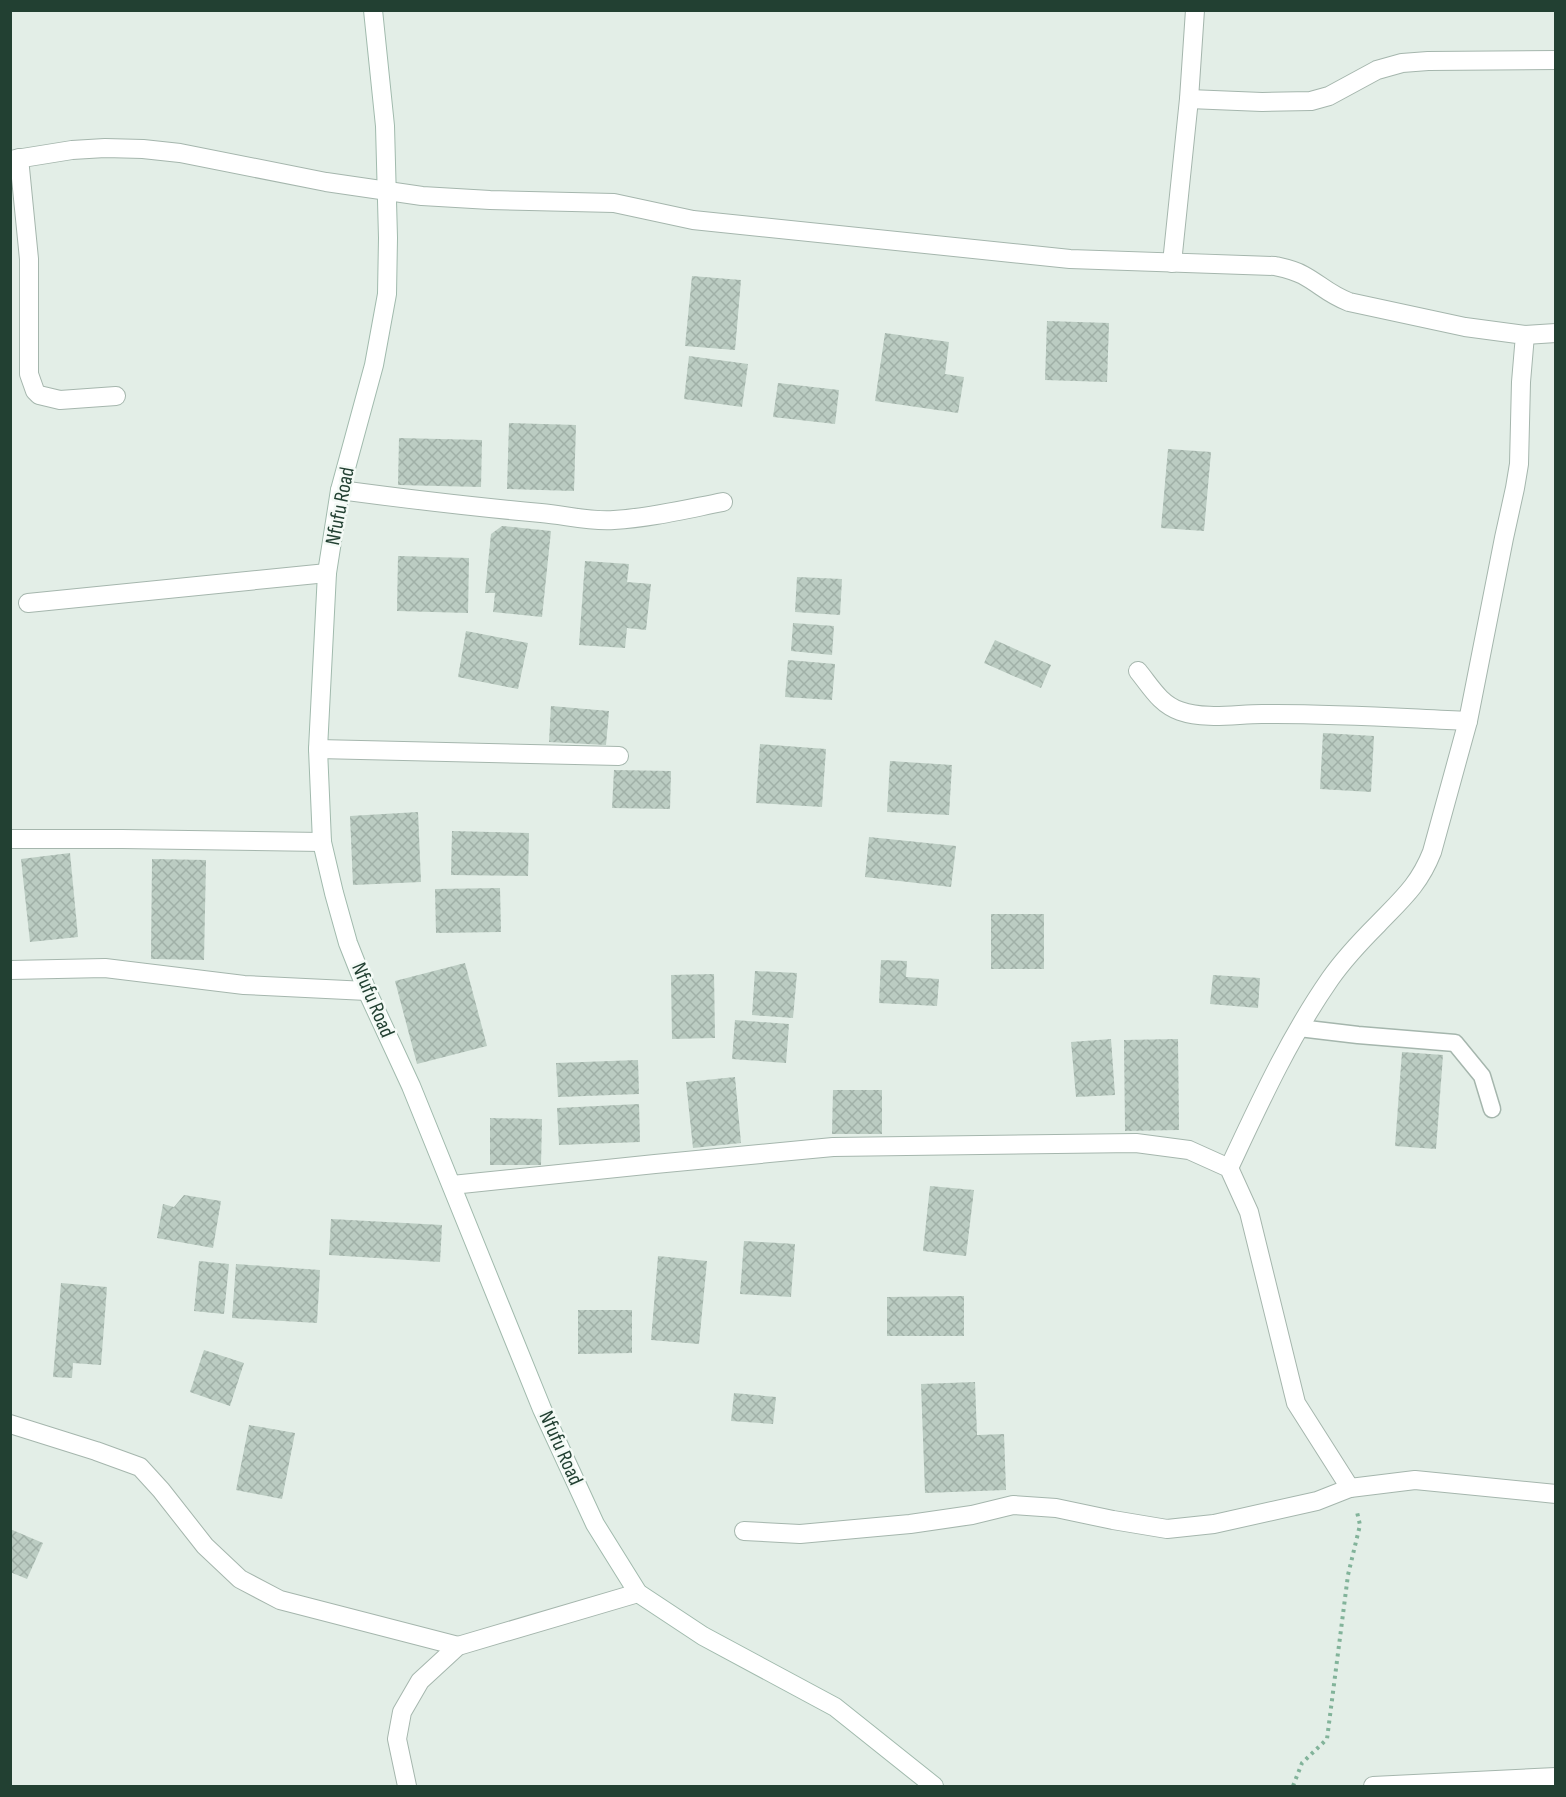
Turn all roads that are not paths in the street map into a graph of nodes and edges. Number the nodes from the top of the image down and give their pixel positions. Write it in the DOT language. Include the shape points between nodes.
graph roads {
  1 [pos="373,10"];
  2 [pos="1195,10"];
  3 [pos="1556,60"];
  4 [pos="1189,99"];
  5 [pos="15,159"];
  6 [pos="386,191"];
  7 [pos="1172,263"];
  8 [pos="1556,333"];
  9 [pos="1525,334"];
  10 [pos="116,396"];
  11 [pos="340,490"];
  12 [pos="723,502"];
  13 [pos="327,573"];
  14 [pos="28,603"];
  15 [pos="1138,671"];
  16 [pos="1468,721"];
  17 [pos="318,749"];
  18 [pos="619,756"];
  19 [pos="10,839"];
  20 [pos="322,842"];
  21 [pos="10,970"];
  22 [pos="367,991"];
  23 [pos="1299,1028"];
  24 [pos="1492,1109"];
  25 [pos="1229,1168"];
  26 [pos="452,1185"];
  27 [pos="10,1424"];
  28 [pos="1350,1488"];
  29 [pos="1556,1494"];
  30 [pos="744,1531"];
  31 [pos="638,1593"];
  32 [pos="458,1646"];
  33 [pos="1556,1777"];
  34 [pos="407,1786"];
  35 [pos="934,1786"];
  36 [pos="1373,1786"];
  1 -- 6 [label="street, Nfufu Road" via="385,126"];
  2 -- 4 [label="street"];
  3 -- 4 [label="street" via="1402,63 1377,70 1329,96 1311,101"];
  4 -- 7 [label="street"];
  5 -- 6 [label="street" via="72,150 152,150"];
  5 -- 10 [label="street" via="29,259 29,374 33,386 44,398 60,400"];
  6 -- 7 [label="street" via="490,200 614,203 693,220 1070,259"];
  6 -- 11 [label="street, Nfufu Road" via="387,294 374,365"];
  7 -- 9 [label="street" via="1275,266 1304,275 1334,297 1348,302 1465,327"];
  8 -- 9 [label="street"];
  9 -- 16 [label="street" via="1519,464"];
  11 -- 12 [label="street" via="593,520"];
  11 -- 13 [label="street, Nfufu Road"];
  13 -- 14 [label="street"];
  13 -- 17 [label="street, Nfufu Road"];
  15 -- 16 [label="street" via="1162,702 1200,715 1261,713"];
  16 -- 23 [label="street" via="1426,867 1415,886 1355,947"];
  17 -- 18 [label="street"];
  17 -- 20 [label="street, Nfufu Road"];
  19 -- 20 [label="street"];
  20 -- 22 [label="street, Nfufu Road" via="348,943"];
  21 -- 22 [label="street" via="105,968 244,985"];
  22 -- 26 [label="street, Nfufu Road"];
  23 -- 24 [label="lane" via="1455,1043 1482,1076"];
  23 -- 25 [label="street"];
  25 -- 26 [label="street" via="1189,1150 1136,1143 833,1147"];
  25 -- 28 [label="street" via="1249,1212 1296,1403"];
  26 -- 31 [label="street, Nfufu Road" via="542,1409 595,1524"];
  27 -- 32 [label="street" via="140,1467 205,1546 240,1579 280,1600"];
  28 -- 29 [label="street" via="1415,1480"];
  28 -- 30 [label="street" via="1317,1501 1214,1524 1167,1530 1056,1508 1013,1505 899,1525 800,1534"];
  31 -- 32 [label="street"];
  31 -- 35 [label="street, Nfufu Road" via="703,1636 835,1707"];
  32 -- 34 [label="street" via="420,1681 402,1712 397,1739"];
  33 -- 36 [label="street"];
}
